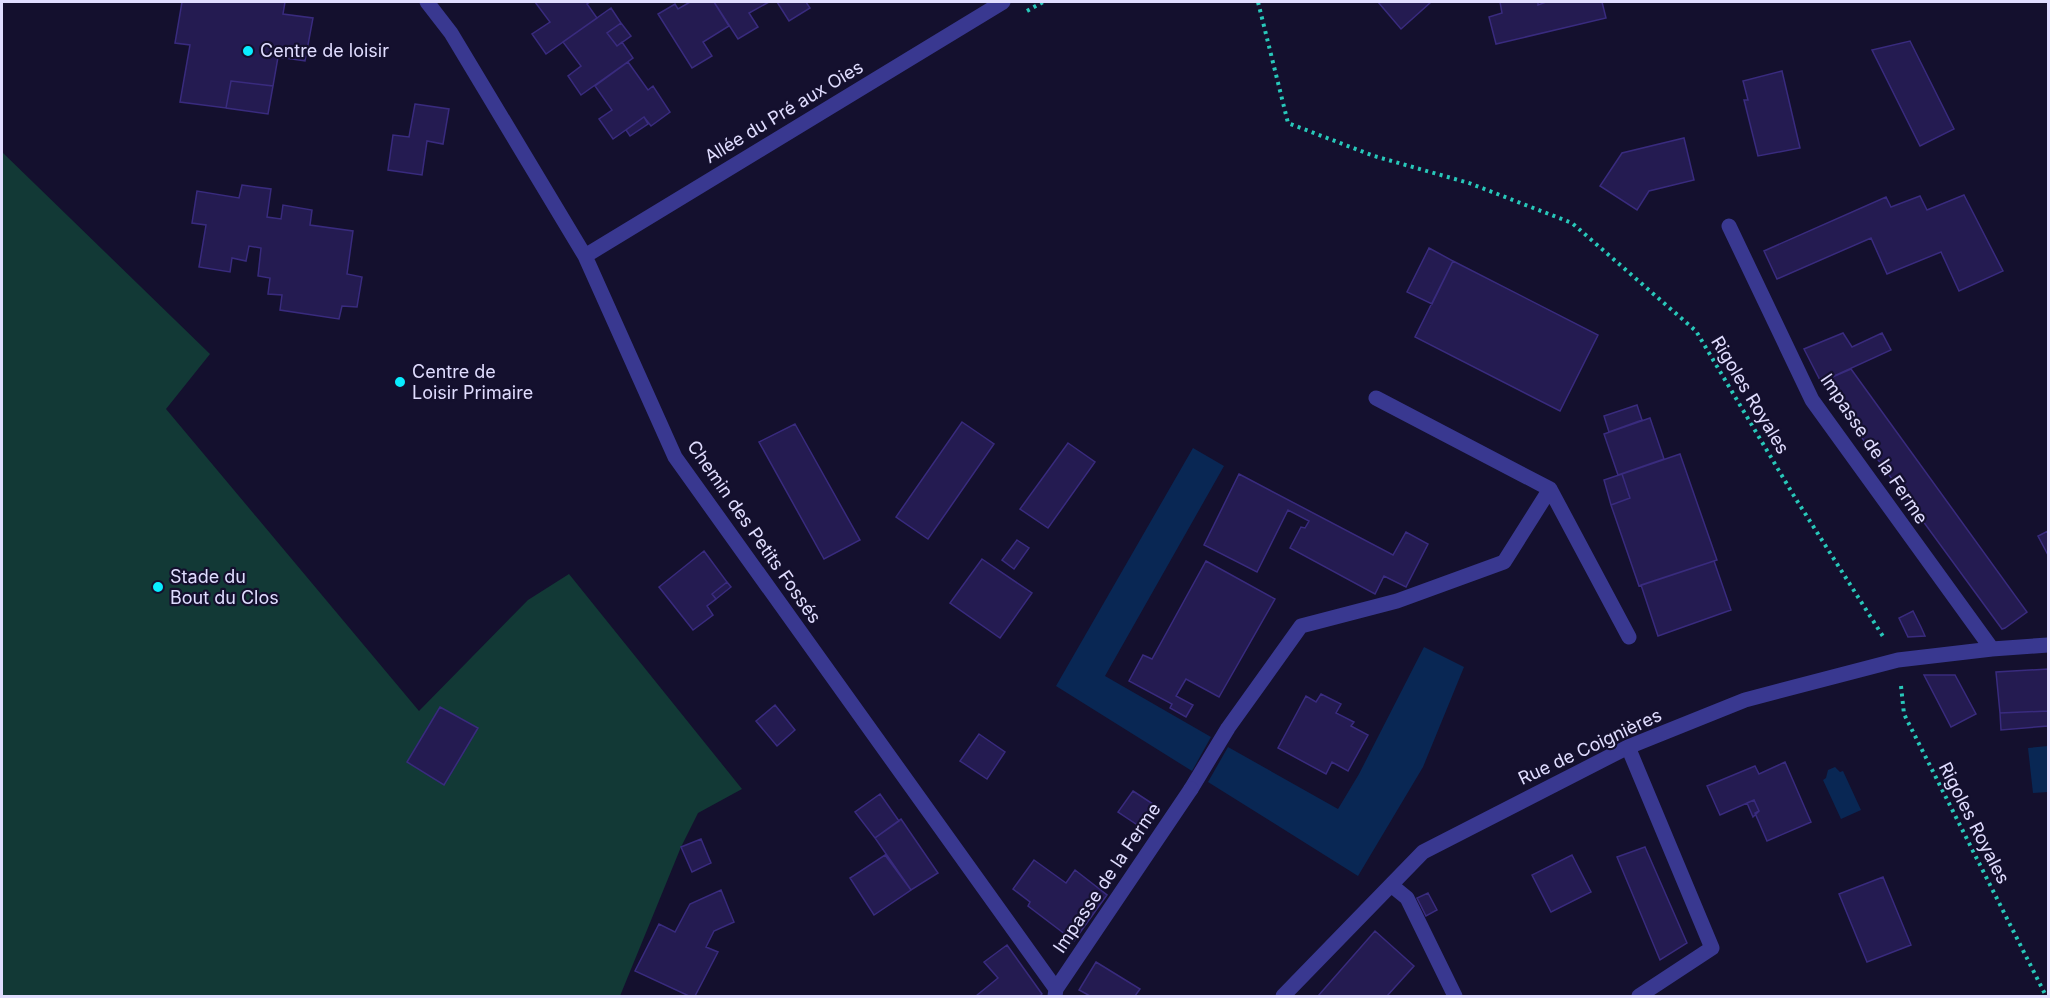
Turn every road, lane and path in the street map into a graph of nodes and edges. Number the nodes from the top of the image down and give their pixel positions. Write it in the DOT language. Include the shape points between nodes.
graph roads {
  1 [pos="428,2"];
  2 [pos="1003,2"];
  3 [pos="1258,2"];
  4 [pos="1729,226"];
  5 [pos="585,256"];
  6 [pos="1376,398"];
  7 [pos="1550,489"];
  8 [pos="1629,637"];
  9 [pos="2049,645"];
  10 [pos="1992,649"];
  11 [pos="1898,660"];
  12 [pos="1628,747"];
  13 [pos="1391,885"];
  14 [pos="1055,993"];
  15 [pos="1283,996"];
  16 [pos="1455,996"];
  17 [pos="1639,996"];
  18 [pos="2046,996"];
  1 -- 5 [label="street, Chemin des Petits Fossés" via="451,33"];
  2 -- 5 [label="street, Allée du Pré aux Oies"];
  3 -- 11 [label="path, Rigoles Royales" via="1288,123 1374,156 1469,183 1572,223 1696,331"];
  4 -- 10 [label="street, Impasse de la Ferme" via="1812,400"];
  5 -- 14 [label="street, Chemin des Petits Fossés" via="675,457"];
  6 -- 7 [label="street"];
  7 -- 8 [label="street"];
  7 -- 14 [label="street, Impasse de la Ferme" via="1504,561 1397,601 1300,626 1228,728"];
  9 -- 10 [label="street, Rue de Coignières"];
  10 -- 11 [label="street, Rue de Coignières"];
  11 -- 12 [label="street, Rue de Coignières" via="1745,700"];
  11 -- 18 [label="path, Rigoles Royales" via="1904,714"];
  12 -- 13 [label="street, Rue de Coignières" via="1423,852"];
  12 -- 17 [label="street" via="1712,948"];
  13 -- 15 [label="street, Rue de Coignières"];
  13 -- 16 [label="street" via="1407,898"];
}
